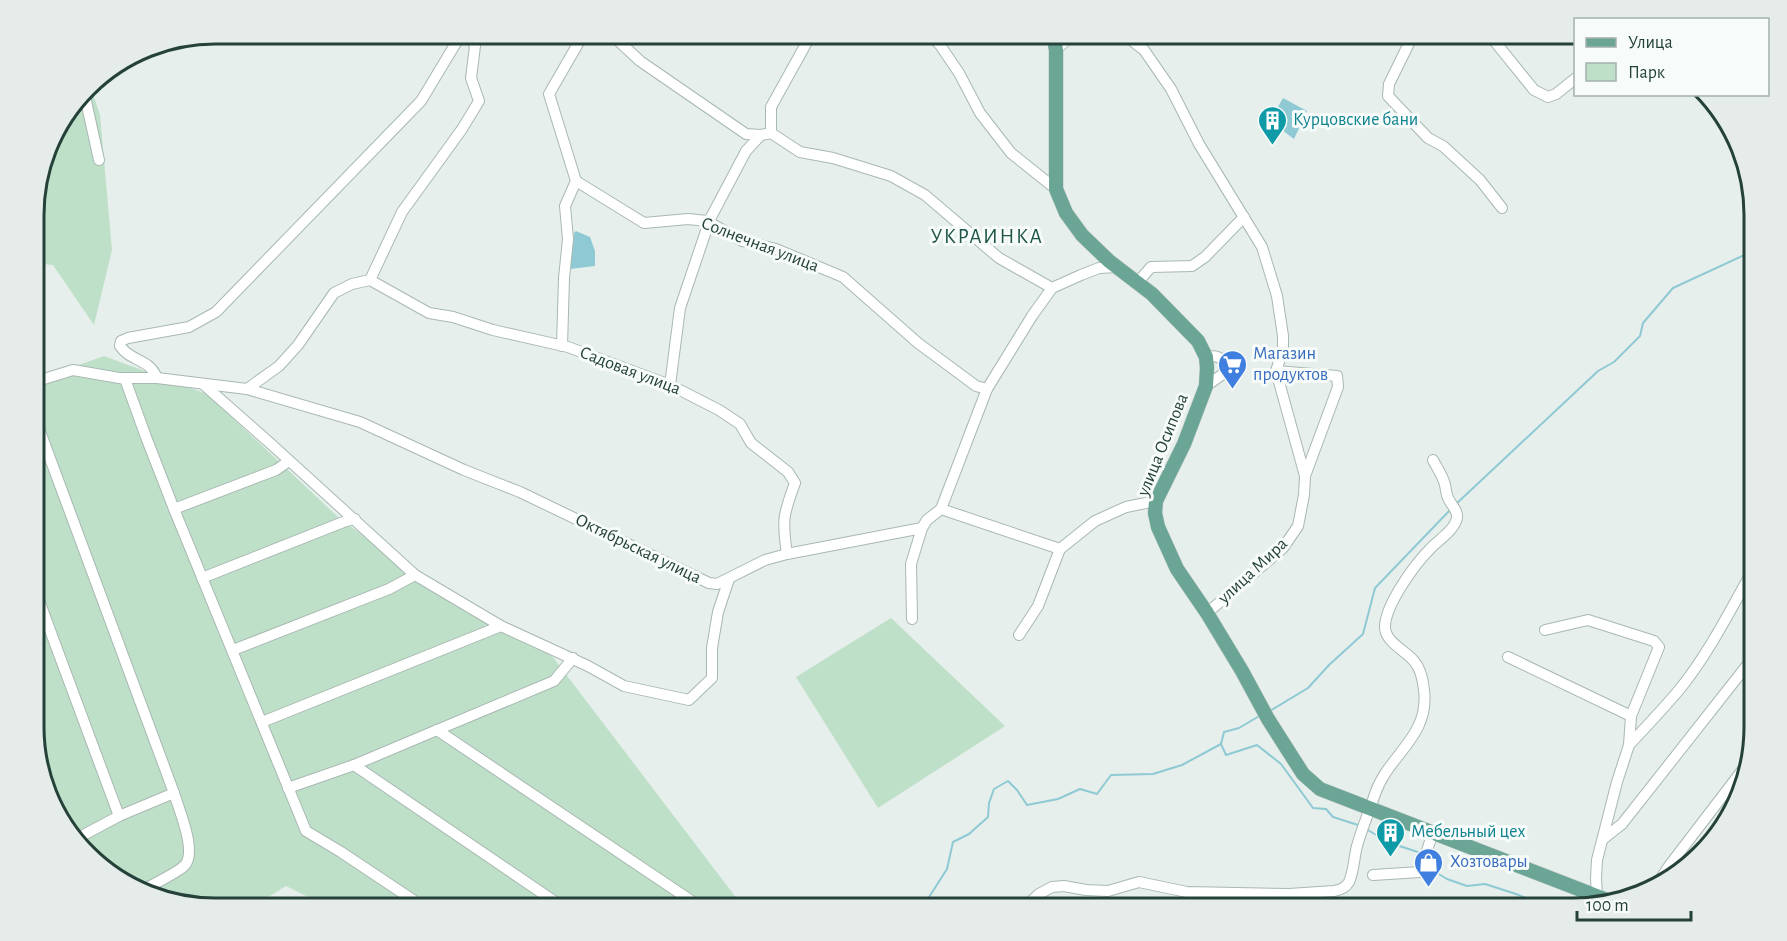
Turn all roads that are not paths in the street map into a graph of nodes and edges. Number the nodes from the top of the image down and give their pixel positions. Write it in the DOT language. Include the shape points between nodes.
graph roads {
  1 [pos="456,43"];
  2 [pos="473,43"];
  3 [pos="578,43"];
  4 [pos="621,43"];
  5 [pos="806,43"];
  6 [pos="938,43"];
  7 [pos="1055,43"];
  8 [pos="1063,43"];
  9 [pos="1135,43"];
  10 [pos="1409,43"];
  11 [pos="1496,43"];
  12 [pos="1056,50"];
  13 [pos="1574,79"];
  14 [pos="86,102"];
  15 [pos="737,128"];
  16 [pos="766,134"];
  17 [pos="99,160"];
  18 [pos="742,160"];
  19 [pos="576,181"];
  20 [pos="1056,189"];
  21 [pos="1502,208"];
  22 [pos="1244,217"];
  23 [pos="707,221"];
  24 [pos="1118,267"];
  25 [pos="370,280"];
  26 [pos="1138,282"];
  27 [pos="1052,288"];
  28 [pos="562,346"];
  29 [pos="1276,371"];
  30 [pos="268,374"];
  31 [pos="123,378"];
  32 [pos="158,378"];
  33 [pos="44,379"];
  34 [pos="202,384"];
  35 [pos="670,384"];
  36 [pos="247,389"];
  37 [pos="987,389"];
  38 [pos="272,398"];
  39 [pos="44,442"];
  40 [pos="1433,460"];
  41 [pos="289,461"];
  42 [pos="1305,476"];
  43 [pos="1156,501"];
  44 [pos="174,508"];
  45 [pos="941,509"];
  46 [pos="355,519"];
  47 [pos="922,528"];
  48 [pos="1059,549"];
  49 [pos="788,554"];
  50 [pos="416,575"];
  51 [pos="202,578"];
  52 [pos="729,579"];
  53 [pos="1744,586"];
  54 [pos="1207,613"];
  55 [pos="44,614"];
  56 [pos="912,619"];
  57 [pos="501,626"];
  58 [pos="1545,630"];
  59 [pos="1019,635"];
  60 [pos="233,650"];
  61 [pos="1508,657"];
  62 [pos="573,658"];
  63 [pos="1744,669"];
  64 [pos="1631,716"];
  65 [pos="262,722"];
  66 [pos="437,730"];
  67 [pos="1629,745"];
  68 [pos="354,765"];
  69 [pos="1734,781"];
  70 [pos="288,788"];
  71 [pos="174,794"];
  72 [pos="1371,808"];
  73 [pos="119,816"];
  74 [pos="1433,832"];
  75 [pos="82,835"];
  76 [pos="1603,840"];
  77 [pos="1667,870"];
  78 [pos="1373,875"];
  79 [pos="151,885"];
  80 [pos="1597,895"];
  81 [pos="1601,895"];
  82 [pos="1035,897"];
  83 [pos="410,898"];
  84 [pos="549,898"];
  85 [pos="687,898"];
  1 -- 32 [label="street" via="421,100 216,312 189,327 121,341 123,350 153,368"];
  2 -- 25 [label="street" via="471,78 479,101 402,212"];
  3 -- 19 [label="street" via="549,94"];
  4 -- 15 [label="street" via="640,61"];
  5 -- 16 [label="street" via="771,107"];
  6 -- 20 [label="street" via="980,113 1011,153"];
  7 -- 12 [label="main road, улица Осипова"];
  8 -- 12 [label="street"];
  9 -- 22 [label="street, улица Мира" via="1172,89 1199,144"];
  10 -- 21 [label="street" via="1389,84 1388,96 1428,138 1443,146 1480,180"];
  11 -- 13 [label="street" via="1534,90 1548,97"];
  12 -- 20 [label="main road, улица Осипова"];
  14 -- 17 [label="street"];
  15 -- 16 [label="street" via="746,134"];
  15 -- 18 [label="street"];
  16 -- 18 [label="street" via="746,151"];
  16 -- 27 [label="street" via="800,152 891,176 925,195 999,258"];
  18 -- 23 [label="street"];
  19 -- 23 [label="street, Солнечная улица" via="644,223"];
  19 -- 28 [label="street" via="565,206 568,239"];
  20 -- 24 [label="main road, улица Осипова" via="1082,236"];
  22 -- 26 [label="street" via="1192,266 1150,267"];
  22 -- 29 [label="street, улица Мира" via="1262,247 1277,296 1283,336"];
  23 -- 35 [label="street" via="680,308"];
  23 -- 37 [label="street, Солнечная улица" via="742,241 776,249 843,277 918,343 976,386"];
  24 -- 26 [label="main road, улица Осипова"];
  24 -- 27 [label="street" via="1099,268"];
  25 -- 28 [label="street, Садовая улица" via="429,313"];
  25 -- 30 [label="street" via="334,293 298,345"];
  26 -- 43 [label="main road, улица Осипова" via="1198,341 1208,368 1206,386 1184,444"];
  27 -- 37 [label="street"];
  28 -- 35 [label="street, Садовая улица"];
  29 -- 42 [label="street, улица Мира"];
  29 -- 42 [label="street" via="1337,376 1338,387"];
  30 -- 36 [label="street"];
  30 -- 38 [label="street" via="267,390"];
  31 -- 32 [label="street, Октябрьская улица"];
  31 -- 33 [label="street, Октябрьская улица" via="73,370"];
  31 -- 44 [label="street"];
  32 -- 34 [label="street, Октябрьская улица"];
  34 -- 36 [label="street, Октябрьская улица"];
  34 -- 41 [label="street"];
  35 -- 49 [label="street, Садовая улица" via="740,424 751,443 788,472 795,483 784,512"];
  36 -- 38 [label="street, Октябрьская улица"];
  37 -- 45 [label="street"];
  38 -- 52 [label="street, Октябрьская улица" via="360,422 520,492 709,583"];
  39 -- 71 [label="street"];
  40 -- 72 [label="street" via="1457,519 1411,571 1385,627 1391,640 1420,671 1425,704 1417,730 1385,772"];
  41 -- 44 [label="street" via="276,470"];
  41 -- 46 [label="street"];
  42 -- 54 [label="street, улица Мира" via="1298,526 1283,548"];
  43 -- 48 [label="street" via="1126,507 1095,521"];
  43 -- 54 [label="main road, улица Осипова" via="1158,527 1166,547"];
  44 -- 51 [label="street"];
  45 -- 47 [label="street"];
  45 -- 48 [label="street"];
  46 -- 50 [label="street"];
  46 -- 51 [label="street"];
  47 -- 49 [label="street, Октябрьская улица"];
  47 -- 56 [label="street" via="911,564"];
  48 -- 59 [label="street" via="1038,606"];
  49 -- 52 [label="street, Октябрьская улица" via="765,560"];
  50 -- 57 [label="street"];
  50 -- 60 [label="street"];
  51 -- 60 [label="street"];
  52 -- 62 [label="street" via="718,612 712,678 689,700 624,686"];
  53 -- 67 [label="street" via="1680,689"];
  54 -- 72 [label="main road, улица Осипова" via="1268,719 1310,781 1320,789"];
  55 -- 73 [label="street"];
  57 -- 62 [label="street"];
  57 -- 65 [label="street"];
  58 -- 64 [label="street" via="1588,620 1654,640 1659,647"];
  60 -- 65 [label="street"];
  61 -- 64 [label="street"];
  62 -- 66 [label="street" via="554,681"];
  63 -- 76 [label="street" via="1622,824"];
  64 -- 67 [label="street"];
  65 -- 70 [label="street"];
  66 -- 68 [label="street"];
  66 -- 85 [label="street"];
  67 -- 76 [label="street"];
  68 -- 70 [label="street"];
  68 -- 84 [label="street"];
  69 -- 77 [label="street"];
  70 -- 83 [label="street" via="306,831"];
  71 -- 73 [label="street"];
  71 -- 79 [label="street" via="189,857 184,866"];
  72 -- 74 [label="main road"];
  72 -- 82 [label="street" via="1350,879 1340,890 1289,894 1187,892 1139,882 1108,891 1052,887"];
  73 -- 75 [label="street"];
  74 -- 78 [label="street" via="1419,872"];
  74 -- 80 [label="main road"];
  76 -- 81 [label="street" via="1596,878"];
}
